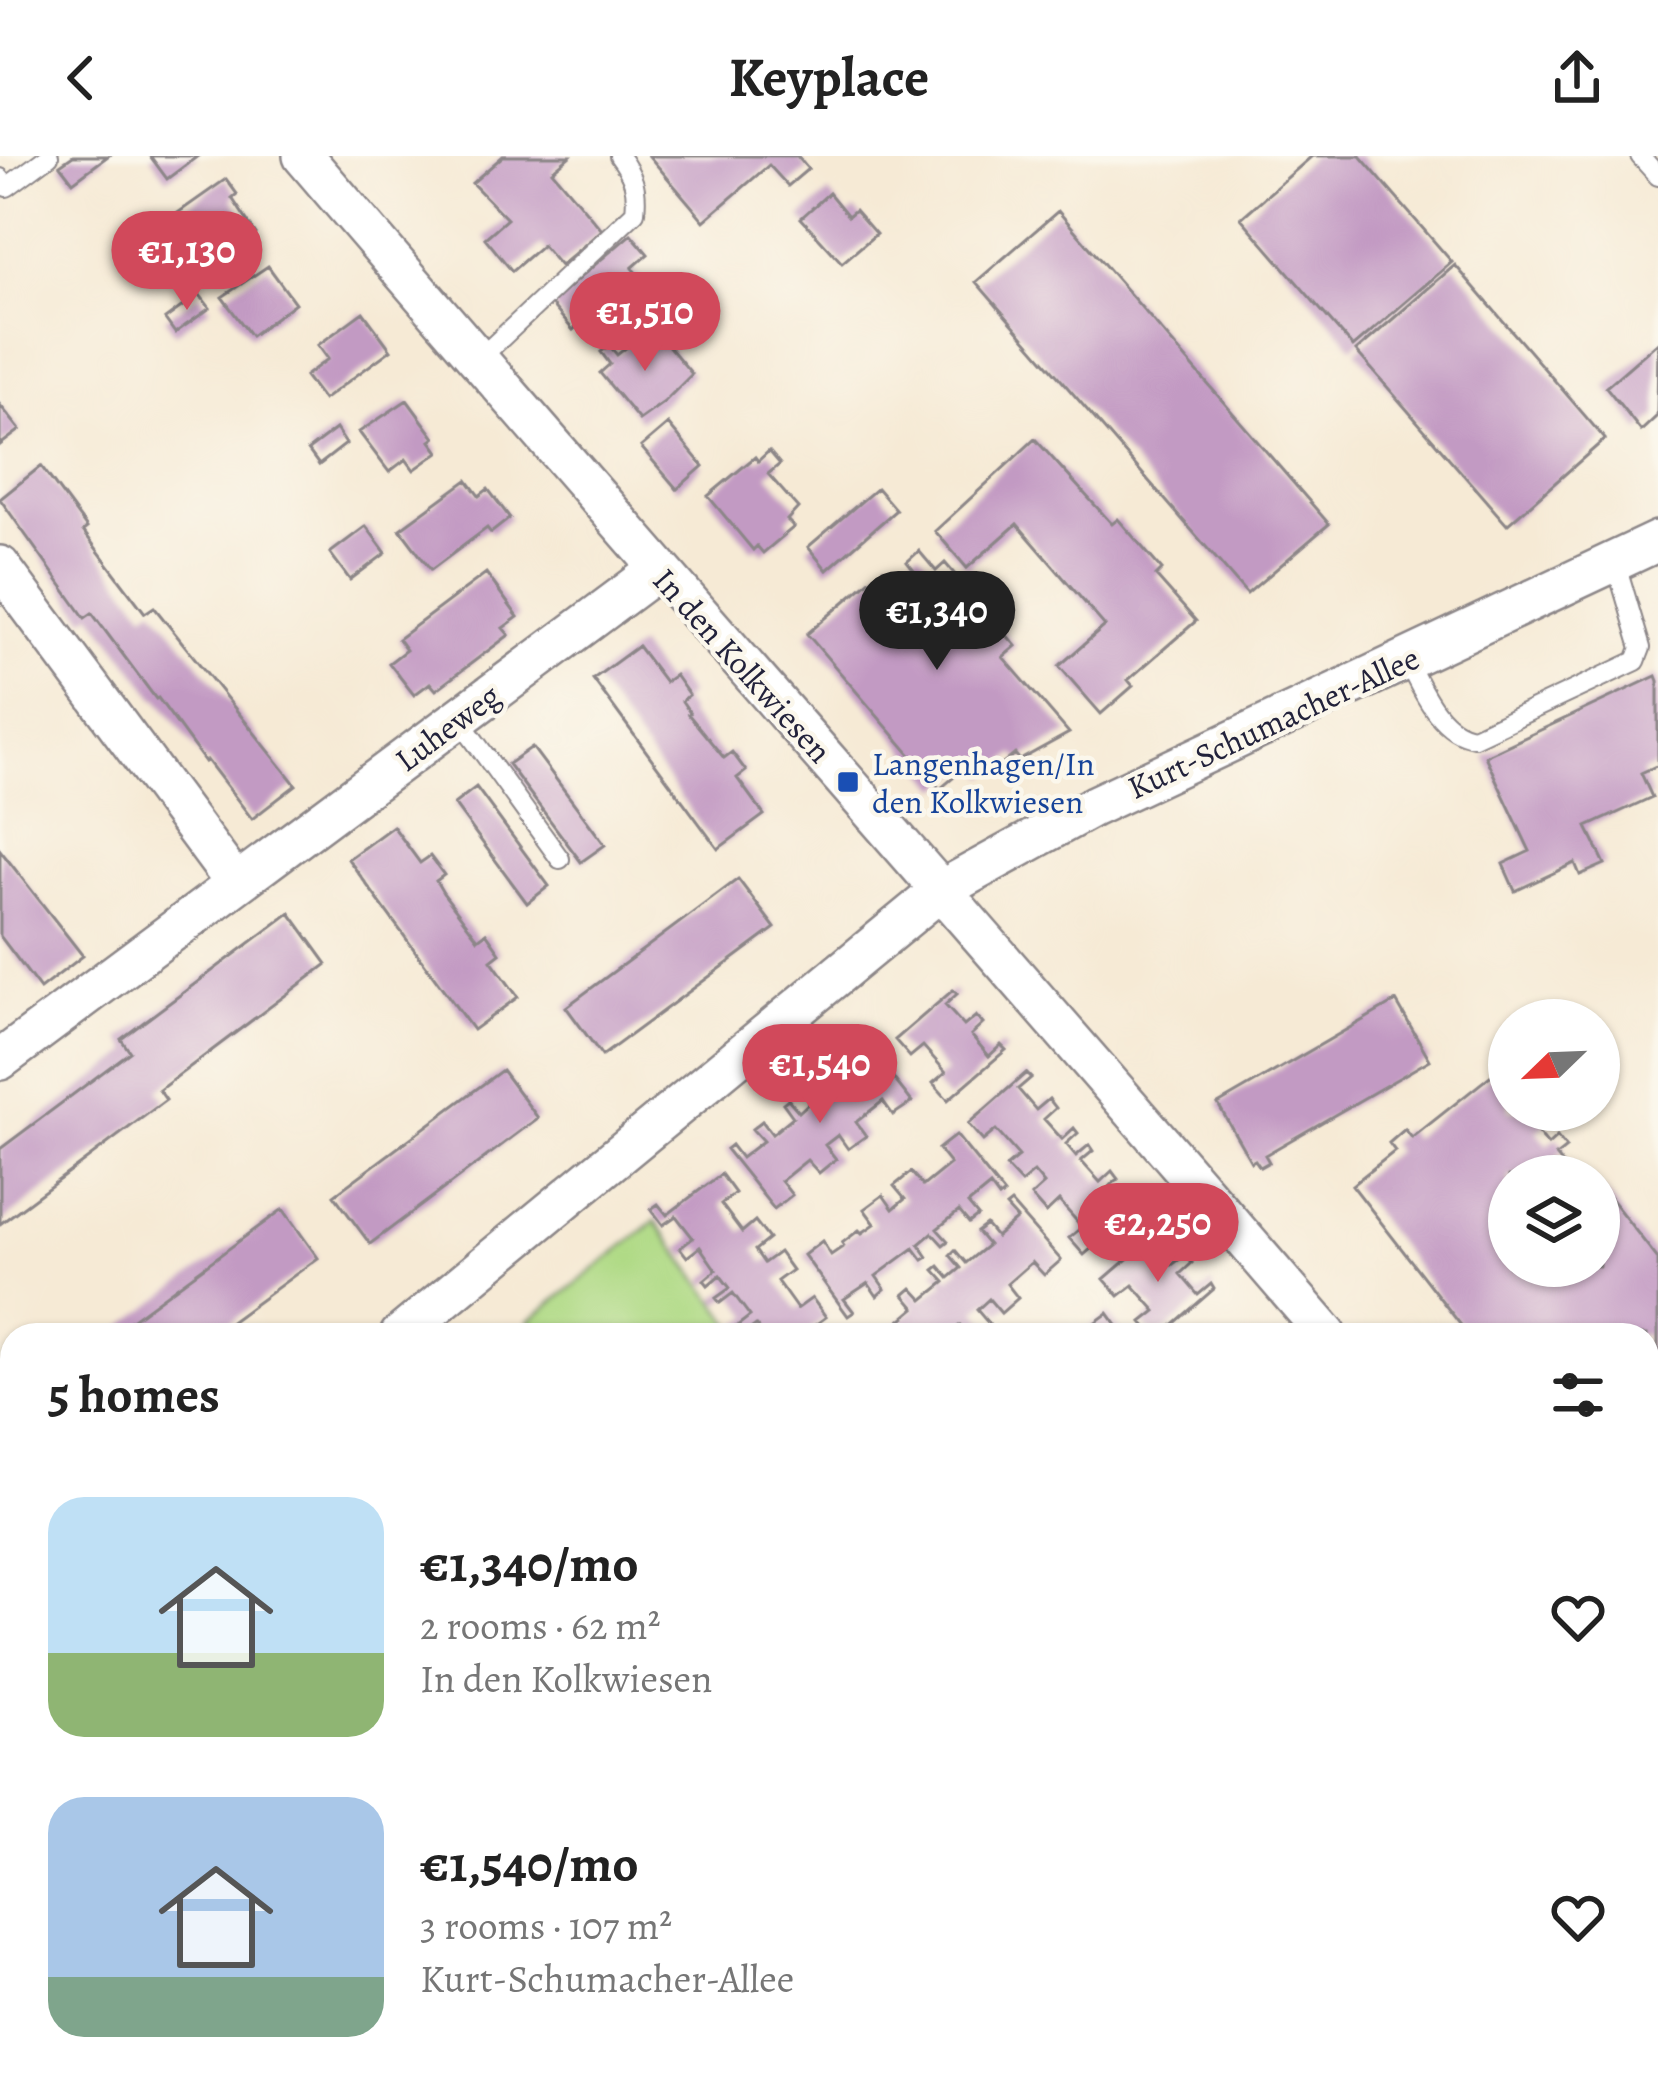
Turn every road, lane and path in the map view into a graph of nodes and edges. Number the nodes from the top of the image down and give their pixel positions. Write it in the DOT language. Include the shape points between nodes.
graph roads {
  1 [pos="49,156"];
  2 [pos="303,156"];
  3 [pos="619,156"];
  4 [pos="1640,156"];
  5 [pos="1658,176"];
  6 [pos="0,178"];
  7 [pos="477,361"];
  8 [pos="1658,541"];
  9 [pos="1615,561"];
  10 [pos="0,566"];
  11 [pos="658,570"];
  12 [pos="1650,652"];
  13 [pos="1406,659"];
  14 [pos="458,718"];
  15 [pos="560,859"];
  16 [pos="236,884"];
  17 [pos="941,890"];
  18 [pos="6,1043"];
  19 [pos="415,1323"];
  20 [pos="1318,1323"];
  1 -- 6 [label="lane" via="7,187"];
  2 -- 7 [label="street, In den Kolkwiesen"];
  3 -- 7 [label="lane" via="638,191 635,212"];
  4 -- 5 [label="lane"];
  7 -- 11 [label="street, In den Kolkwiesen"];
  8 -- 9 [label="street, Kurt-Schumacher-Allee"];
  9 -- 12 [label="lane"];
  9 -- 13 [label="street, Kurt-Schumacher-Allee"];
  10 -- 16 [label="street"];
  11 -- 14 [label="street, Luheweg"];
  11 -- 17 [label="street, In den Kolkwiesen"];
  12 -- 13 [label="lane" via="1474,737 1437,712"];
  13 -- 17 [label="street, Kurt-Schumacher-Allee" via="1094,806"];
  14 -- 15 [label="lane"];
  14 -- 16 [label="street, Luheweg"];
  16 -- 18 [label="street, Luheweg"];
  17 -- 19 [label="street, Kurt-Schumacher-Allee"];
  17 -- 20 [label="street, In den Kolkwiesen"];
}
